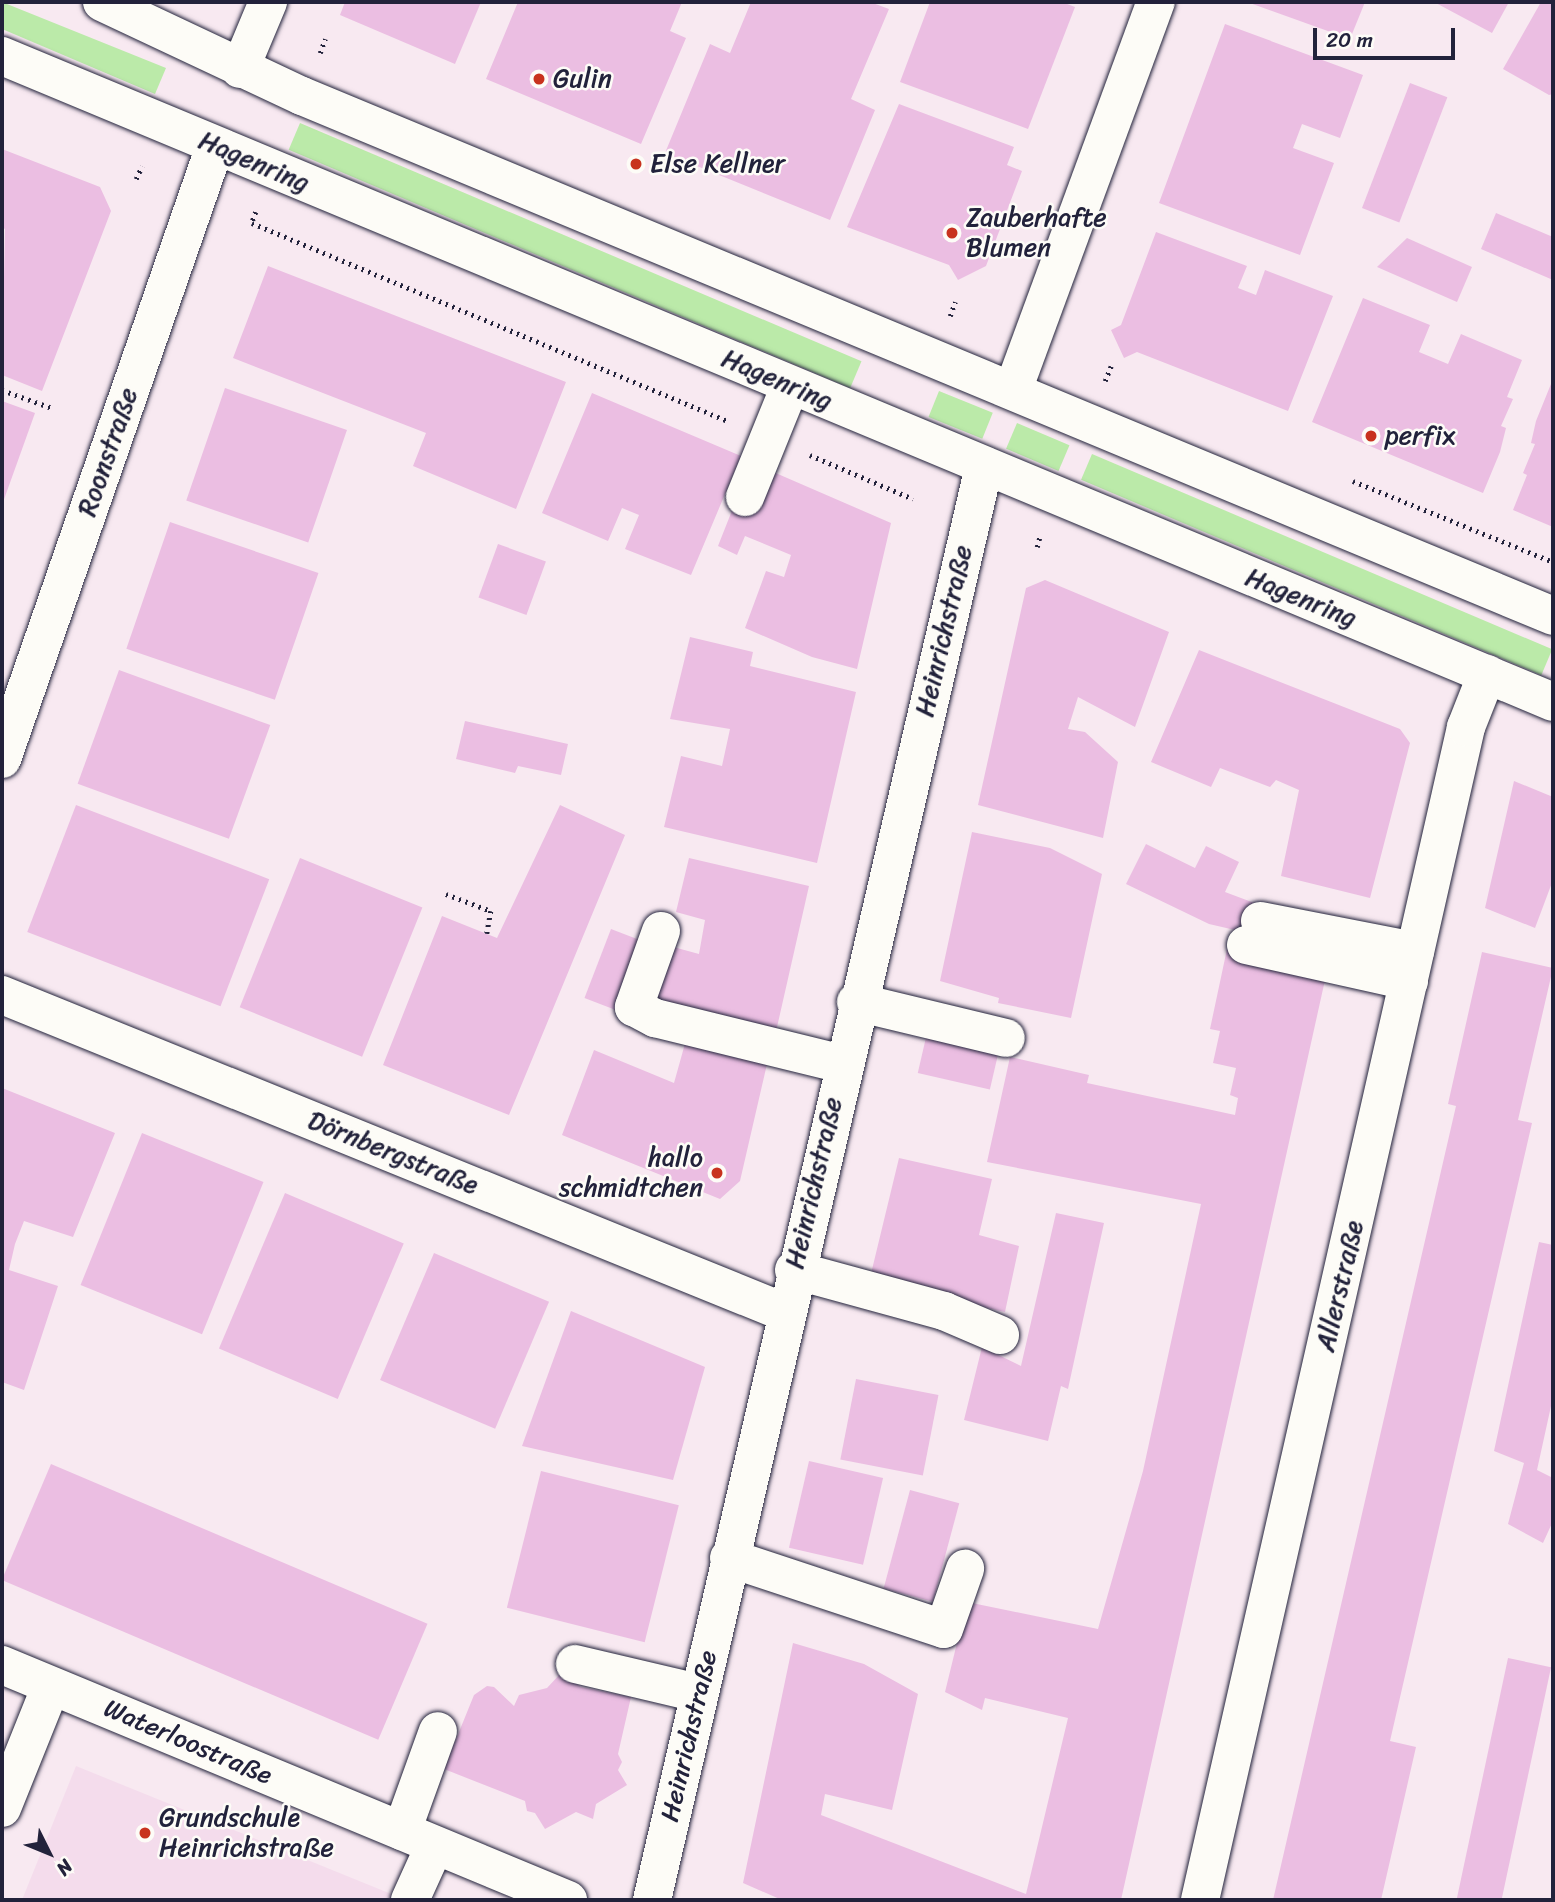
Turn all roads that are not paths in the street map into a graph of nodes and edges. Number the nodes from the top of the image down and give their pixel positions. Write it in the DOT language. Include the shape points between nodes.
graph roads {
  1 [pos="102,2"];
  2 [pos="268,2"];
  3 [pos="1156,2"];
  4 [pos="2,56"];
  5 [pos="240,69"];
  6 [pos="215,146"];
  7 [pos="790,386"];
  8 [pos="1013,390"];
  9 [pos="984,467"];
  10 [pos="745,497"];
  11 [pos="1553,616"];
  12 [pos="1487,674"];
  13 [pos="1553,702"];
  14 [pos="2,759"];
  15 [pos="661,931"];
  16 [pos="1253,933"];
  17 [pos="1412,966"];
  18 [pos="2,995"];
  19 [pos="856,1002"];
  20 [pos="1006,1038"];
  21 [pos="842,1065"];
  22 [pos="794,1270"];
  23 [pos="785,1312"];
  24 [pos="1000,1335"];
  25 [pos="729,1558"];
  26 [pos="965,1569"];
  27 [pos="575,1664"];
  28 [pos="2,1665"];
  29 [pos="51,1686"];
  30 [pos="698,1693"];
  31 [pos="438,1731"];
  32 [pos="2,1808"];
  33 [pos="418,1838"];
  34 [pos="410,1900"];
  35 [pos="568,1900"];
  36 [pos="652,1900"];
  37 [pos="1200,1900"];
  1 -- 5 [label="street"];
  2 -- 5 [label="street"];
  3 -- 8 [label="street"];
  4 -- 6 [label="street, Hagenring"];
  5 -- 8 [label="street"];
  6 -- 7 [label="street, Hagenring"];
  6 -- 14 [label="street, Roonstraße"];
  7 -- 9 [label="street, Hagenring"];
  7 -- 10 [label="street"];
  8 -- 11 [label="street"];
  9 -- 12 [label="street, Hagenring"];
  9 -- 19 [label="street, Heinrichstraße"];
  12 -- 13 [label="street, Hagenring"];
  12 -- 17 [label="street, Allerstraße" via="1466,727"];
  15 -- 21 [label="street" via="635,1007 667,1021"];
  16 -- 17 [label="street"];
  17 -- 37 [label="street, Allerstraße"];
  18 -- 23 [label="street, Dörnbergstraße"];
  19 -- 20 [label="street"];
  19 -- 21 [label="street, Heinrichstraße"];
  21 -- 22 [label="street, Heinrichstraße"];
  22 -- 23 [label="street, Heinrichstraße"];
  22 -- 24 [label="street" via="943,1311"];
  23 -- 25 [label="street, Heinrichstraße"];
  25 -- 26 [label="street" via="944,1629"];
  25 -- 30 [label="street, Heinrichstraße"];
  27 -- 30 [label="street"];
  28 -- 29 [label="street, Waterloostraße"];
  29 -- 32 [label="street"];
  29 -- 33 [label="street, Waterloostraße"];
  30 -- 36 [label="street, Heinrichstraße"];
  31 -- 33 [label="street"];
  33 -- 34 [label="street"];
  33 -- 35 [label="street, Waterloostraße"];
}
